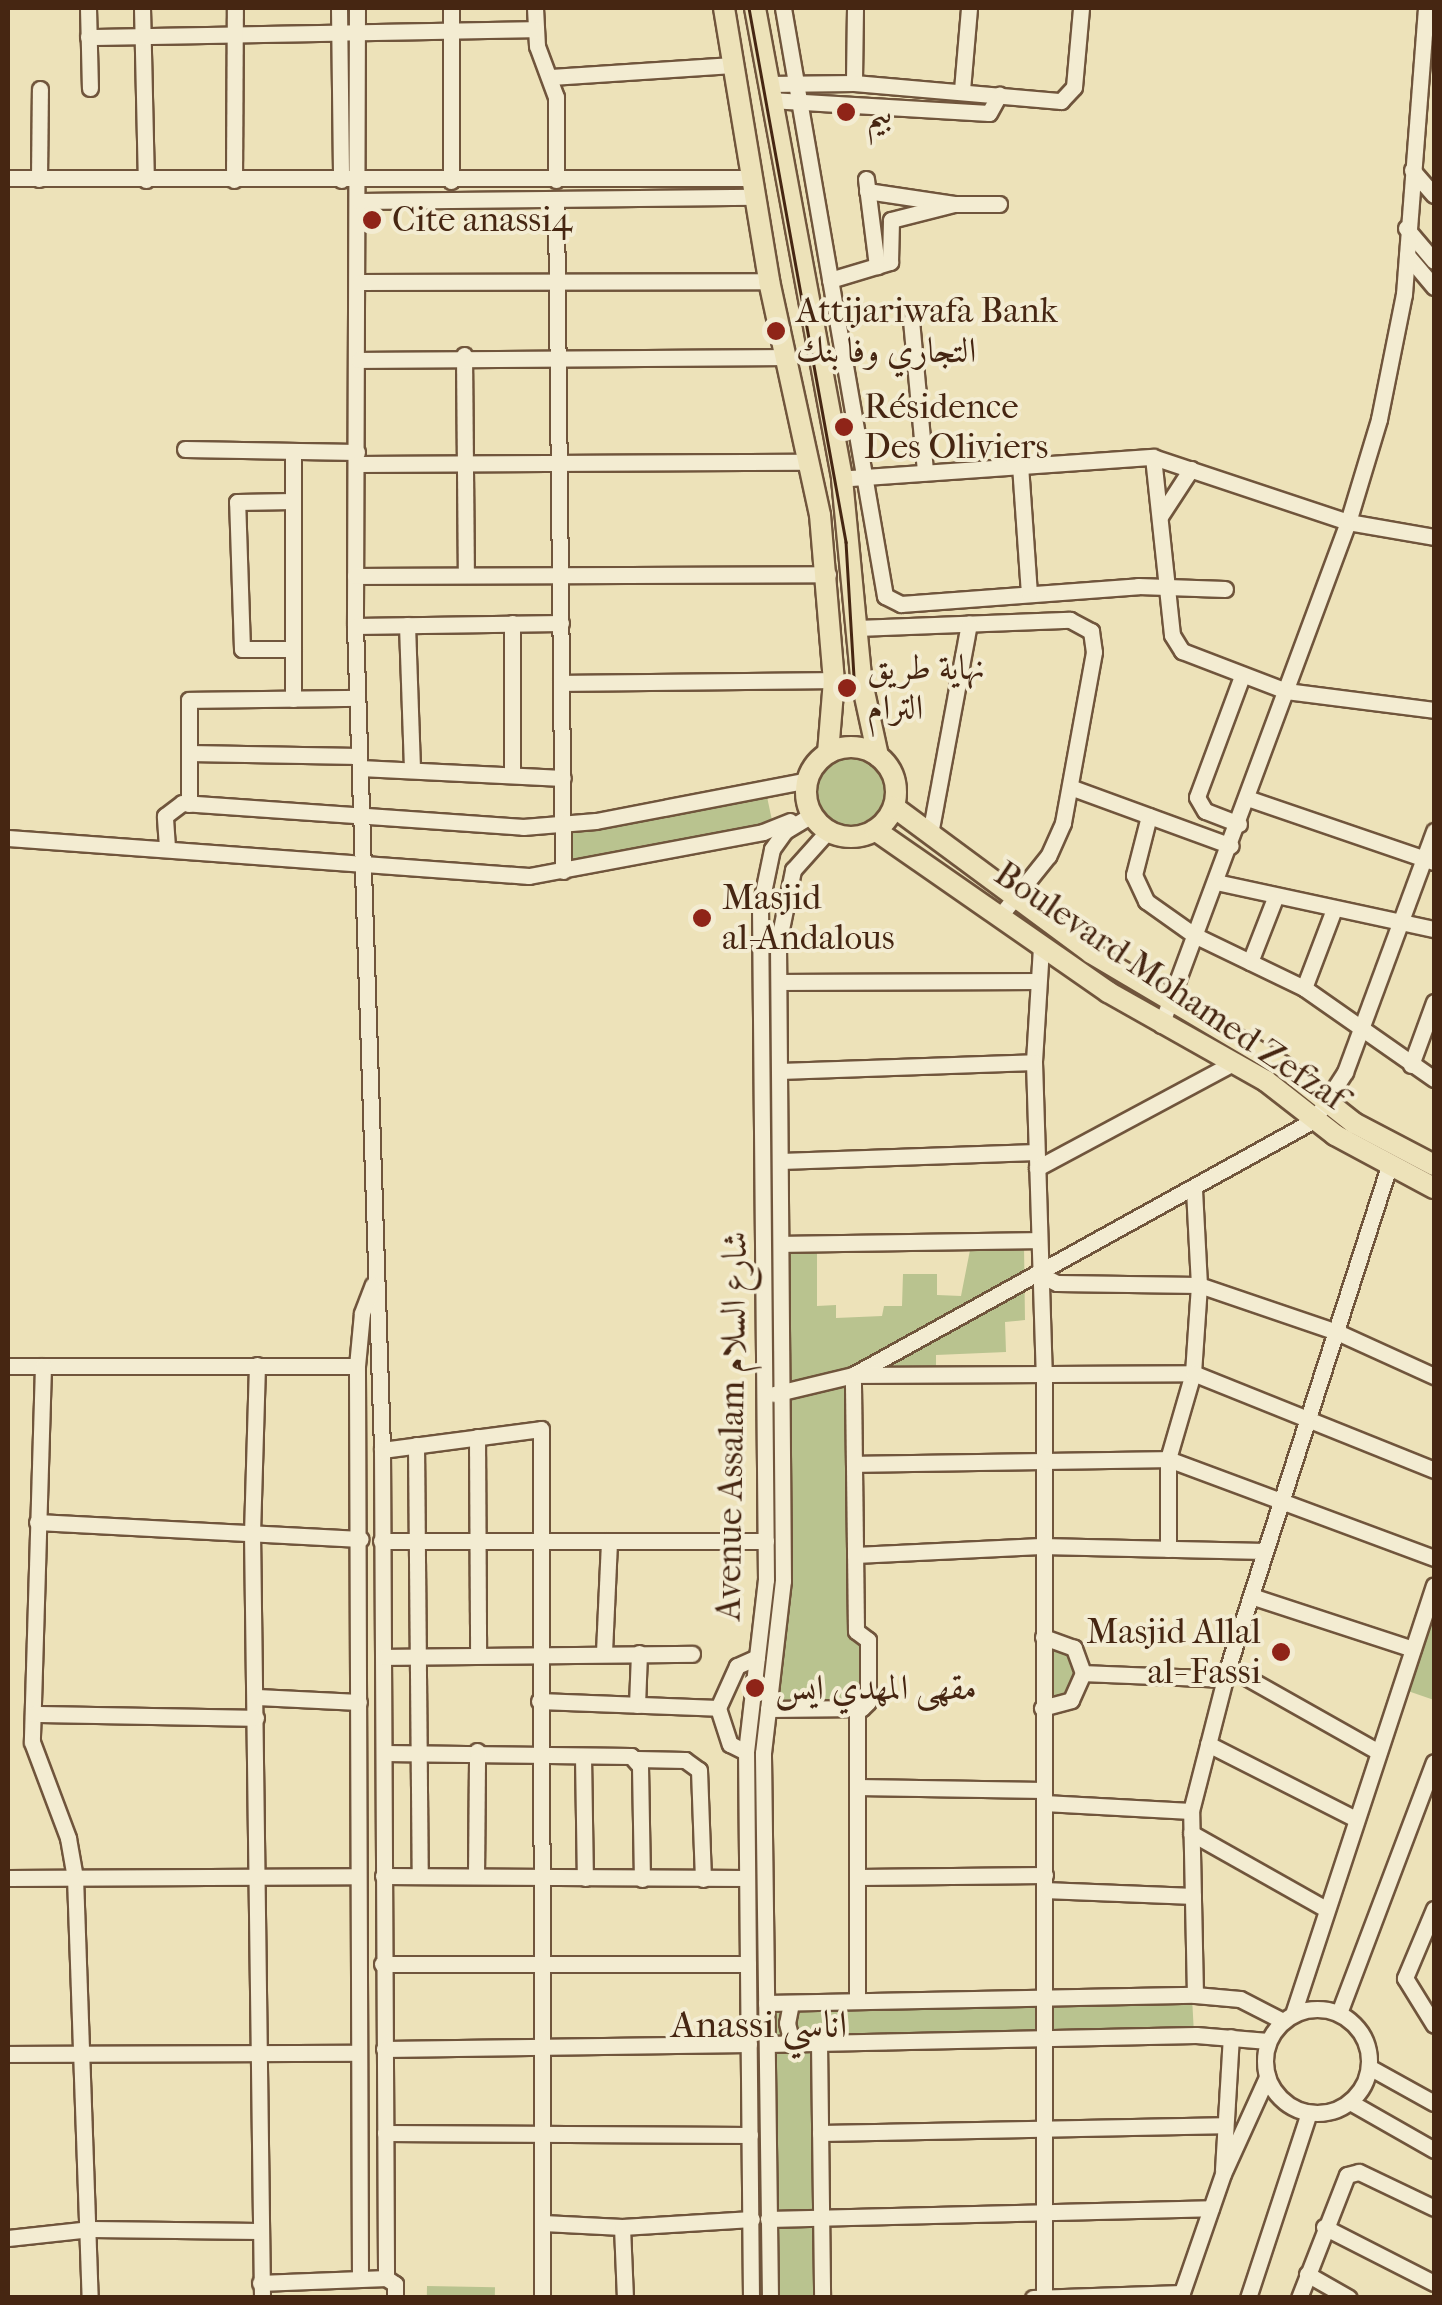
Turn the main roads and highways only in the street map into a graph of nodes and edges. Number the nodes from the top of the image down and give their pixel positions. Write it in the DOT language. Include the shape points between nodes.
graph roads {
  1 [pos="724,8"];
  2 [pos="754,8"];
  3 [pos="828,753"];
  4 [pos="878,756"];
  5 [pos="894,807"];
  6 [pos="875,830"];
  7 [pos="1322,1112"];
  8 [pos="1434,1165"];
  9 [pos="1434,1188"];
  1 -- 3 [label="main road" via="769,282 828,574 834,680"];
  2 -- 4 [label="main road" via="851,478 858,628"];
  3 -- 4 [label="main road" via="854,747"];
  3 -- 6 [label="main road" via="808,780 811,813 827,832 851,838"];
  4 -- 5 [label="main road" via="894,779"];
  5 -- 6 [label="main road"];
  5 -- 7 [label="main road, Boulevard Mohamed Zefzaf" via="1014,899 1171,1003 1282,1066"];
  6 -- 7 [label="main road, Boulevard Mohamed Zefzaf" via="1161,1024"];
  7 -- 8 [label="main road, Boulevard Mohamed Zefzaf"];
  7 -- 9 [label="main road, Boulevard Mohamed Zefzaf" via="1389,1166"];
}
